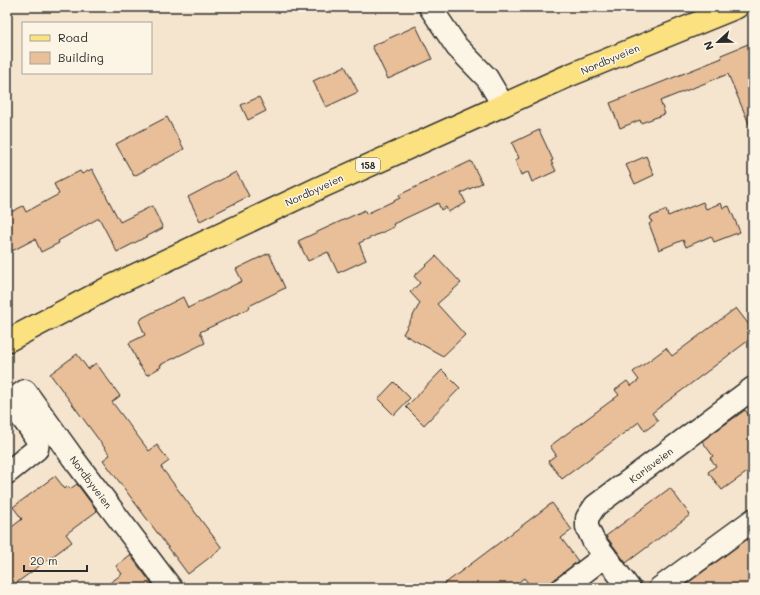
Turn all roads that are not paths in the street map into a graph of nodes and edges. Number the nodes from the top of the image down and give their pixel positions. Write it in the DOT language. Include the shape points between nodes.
graph roads {
  1 [pos="430,7"];
  2 [pos="738,7"];
  3 [pos="503,105"];
  4 [pos="7,341"];
  5 [pos="753,388"];
  6 [pos="8,403"];
  7 [pos="7,472"];
  8 [pos="753,520"];
  9 [pos="605,556"];
  10 [pos="171,588"];
  11 [pos="563,588"];
  12 [pos="629,588"];
  13 [pos="660,588"];
  1 -- 3 [label="street" via="457,47 487,78"];
  2 -- 3 [label="main road, Nordbyveien / 158"];
  3 -- 4 [label="main road, Nordbyveien / 158" via="158,263"];
  5 -- 9 [label="street, Karisveien" via="595,506 587,518 587,527"];
  6 -- 7 [label="street" via="38,441 37,449"];
  6 -- 10 [label="street, Nordbyveien" via="25,391"];
  8 -- 13 [label="street"];
  9 -- 11 [label="street"];
  9 -- 12 [label="street, Karisveien"];
}
